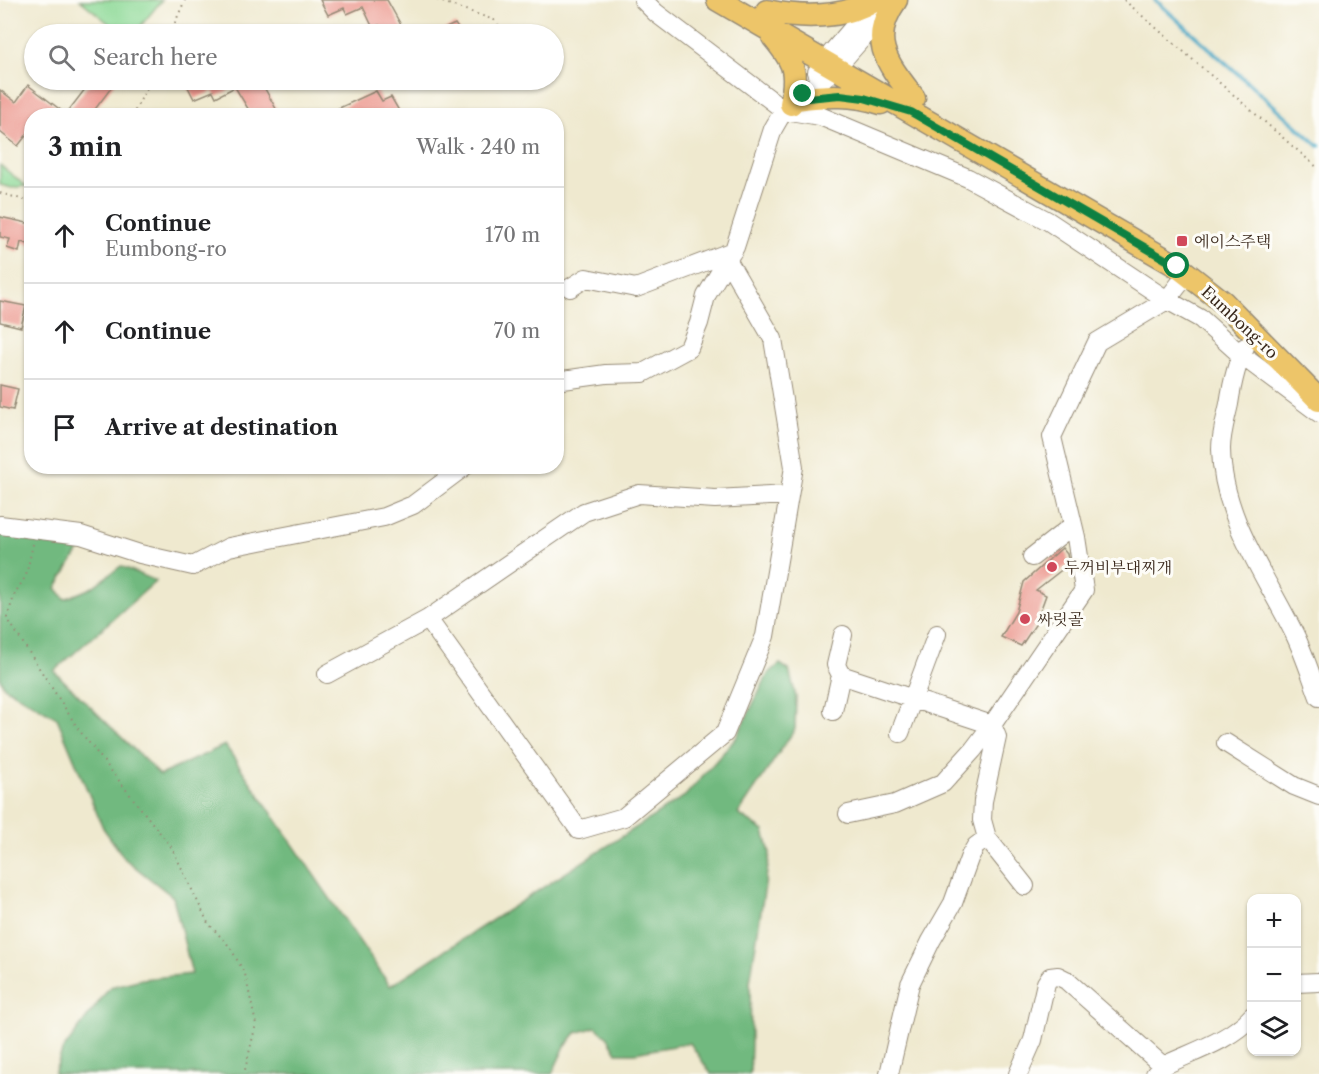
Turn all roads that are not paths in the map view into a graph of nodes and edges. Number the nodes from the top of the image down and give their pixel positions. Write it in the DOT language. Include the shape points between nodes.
graph roads {
  1 [pos="643,0"];
  2 [pos="718,0"];
  3 [pos="896,0"];
  4 [pos="869,1"];
  5 [pos="761,13"];
  6 [pos="834,60"];
  7 [pos="794,102"];
  8 [pos="913,105"];
  9 [pos="732,253"];
  10 [pos="1187,274"];
  11 [pos="570,288"];
  12 [pos="1167,300"];
  13 [pos="1253,332"];
  14 [pos="1241,355"];
  15 [pos="564,380"];
  16 [pos="1319,380"];
  17 [pos="1319,400"];
  18 [pos="1319,413"];
  19 [pos="454,474"];
  20 [pos="789,495"];
  21 [pos="0,525"];
  22 [pos="1073,525"];
  23 [pos="1032,557"];
  24 [pos="428,619"];
  25 [pos="937,634"];
  26 [pos="843,635"];
  27 [pos="327,674"];
  28 [pos="841,675"];
  29 [pos="1318,693"];
  30 [pos="914,699"];
  31 [pos="833,711"];
  32 [pos="992,725"];
  33 [pos="900,733"];
  34 [pos="1226,743"];
  35 [pos="1319,796"];
  36 [pos="848,814"];
  37 [pos="987,838"];
  38 [pos="1025,886"];
  39 [pos="1319,982"];
  40 [pos="1301,983"];
  41 [pos="1247,1020"];
  42 [pos="1159,1070"];
  43 [pos="889,1074"];
  44 [pos="1018,1074"];
  1 -- 7 [label="street"];
  2 -- 5 [label="main road, Eumbong-ro"];
  3 -- 6 [label="street"];
  3 -- 8 [label="main road" via="885,15 883,48"];
  4 -- 5 [label="main road" via="826,14"];
  4 -- 6 [label="street"];
  5 -- 6 [label="main road, Eumbong-ro"];
  5 -- 7 [label="main road" via="793,66"];
  6 -- 7 [label="street"];
  6 -- 8 [label="main road, Eumbong-ro"];
  7 -- 8 [label="main road" via="840,95"];
  7 -- 9 [label="street" via="773,129"];
  7 -- 12 [label="street" via="968,178 1047,221"];
  8 -- 10 [label="main road, Eumbong-ro"];
  8 -- 16 [label="main road, Eumbong-ro" via="1168,244 1202,267"];
  9 -- 11 [label="street" via="636,288 586,278"];
  9 -- 15 [label="street" via="706,296 689,348 643,373"];
  9 -- 20 [label="street" via="773,339 794,466"];
  10 -- 12 [label="street"];
  10 -- 13 [label="main road, Eumbong-ro"];
  12 -- 14 [label="street" via="1201,318"];
  12 -- 22 [label="street" via="1097,342 1052,438"];
  13 -- 14 [label="street"];
  13 -- 17 [label="main road, Eumbong-ro"];
  14 -- 18 [label="street"];
  14 -- 29 [label="street" via="1221,446 1227,493 1241,532 1296,636"];
  19 -- 21 [label="street" via="413,505 384,517 229,547 193,566 81,535"];
  20 -- 24 [label="street" via="715,499 639,494 584,512"];
  20 -- 24 [label="street" via="765,636 725,733 624,817 579,830"];
  22 -- 23 [label="street"];
  22 -- 32 [label="street" via="1084,590"];
  24 -- 27 [label="street"];
  25 -- 30 [label="street"];
  26 -- 28 [label="street" via="836,665"];
  28 -- 30 [label="street"];
  28 -- 31 [label="street"];
  30 -- 32 [label="street"];
  30 -- 33 [label="street"];
  32 -- 36 [label="street" via="943,783 895,804"];
  32 -- 37 [label="street" via="997,738 982,820"];
  34 -- 35 [label="street" via="1294,786"];
  37 -- 38 [label="street"];
  37 -- 43 [label="street" via="970,856 953,903 910,984"];
  39 -- 40 [label="street"];
  41 -- 42 [label="street" via="1227,1036"];
  42 -- 44 [label="street" via="1058,976 1050,977 1043,993 1033,1040"];
}
